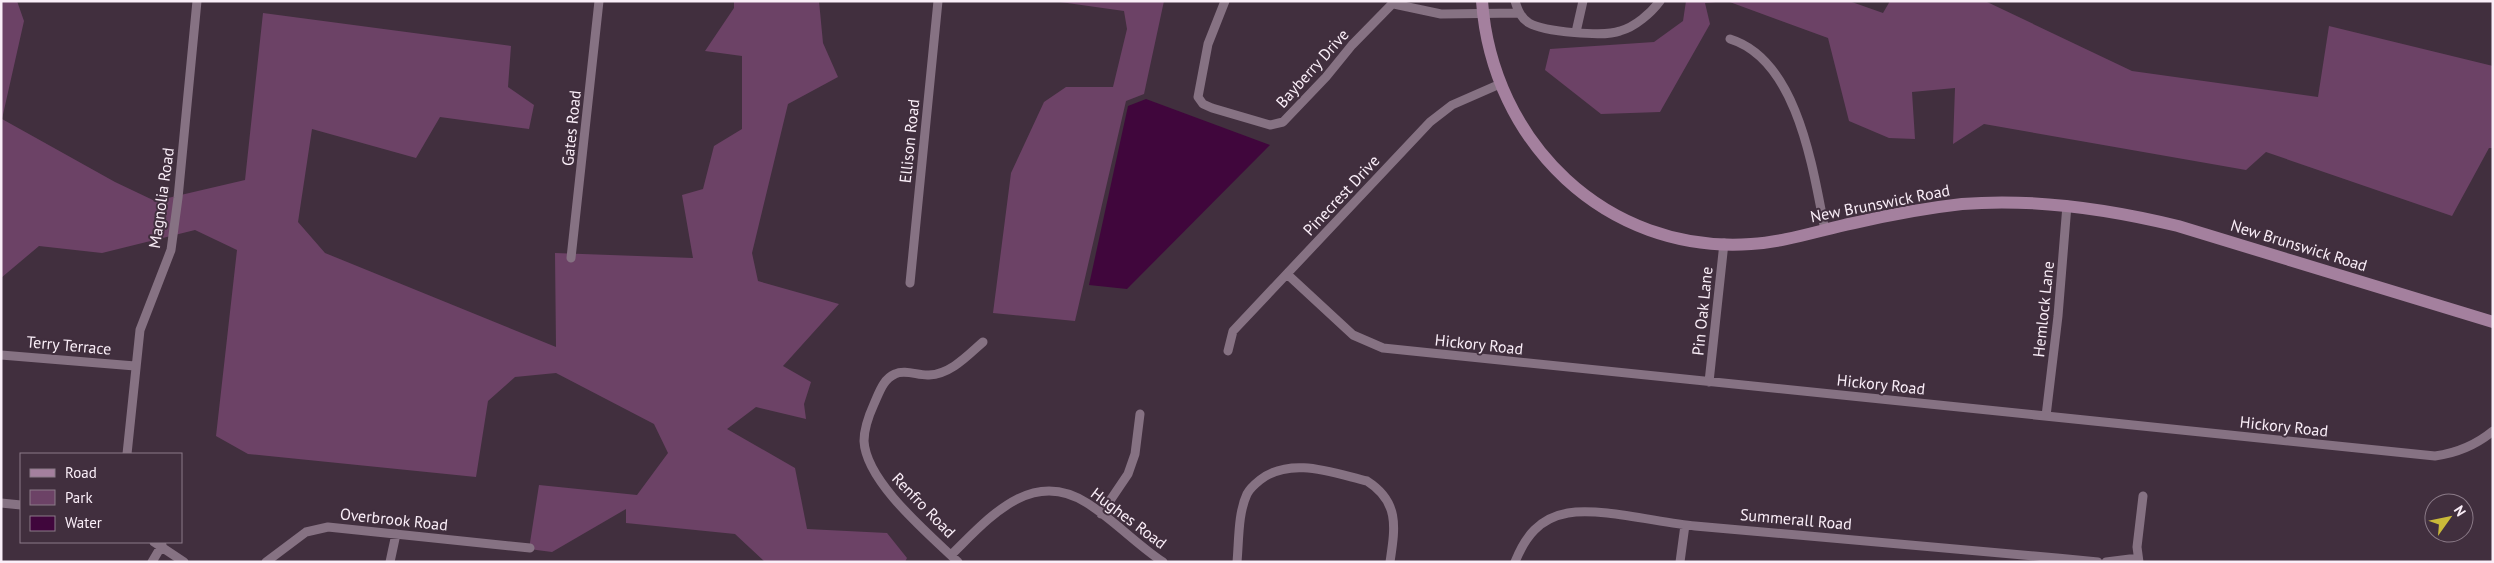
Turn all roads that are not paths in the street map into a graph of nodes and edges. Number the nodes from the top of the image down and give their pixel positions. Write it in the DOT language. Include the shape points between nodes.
graph roads {
  1 [pos="196,1"];
  2 [pos="599,1"];
  3 [pos="938,1"];
  4 [pos="1225,1"];
  5 [pos="1515,1"];
  6 [pos="1583,1"];
  7 [pos="1660,1"];
  8 [pos="1394,3"];
  9 [pos="1483,7"];
  10 [pos="1519,14"];
  11 [pos="1576,32"];
  12 [pos="1730,39"];
  13 [pos="1500,84"];
  14 [pos="2067,205"];
  15 [pos="1825,230"];
  16 [pos="1724,243"];
  17 [pos="571,258"];
  18 [pos="1287,274"];
  19 [pos="910,284"];
  20 [pos="2493,322"];
  21 [pos="983,342"];
  22 [pos="1228,351"];
  23 [pos="1,355"];
  24 [pos="135,366"];
  25 [pos="1709,382"];
  26 [pos="1140,414"];
  27 [pos="2046,416"];
  28 [pos="2493,431"];
  29 [pos="127,453"];
  30 [pos="2143,496"];
  31 [pos="1,503"];
  32 [pos="20,505"];
  33 [pos="1100,514"];
  34 [pos="1685,525"];
  35 [pos="396,534"];
  36 [pos="158,544"];
  37 [pos="530,548"];
  38 [pos="951,555"];
  39 [pos="2139,560"];
  40 [pos="152,562"];
  41 [pos="184,562"];
  42 [pos="266,562"];
  43 [pos="390,562"];
  44 [pos="958,562"];
  45 [pos="1162,562"];
  46 [pos="1237,562"];
  47 [pos="1390,562"];
  48 [pos="1516,562"];
  49 [pos="1680,562"];
  50 [pos="2098,562"];
  51 [pos="2106,562"];
  1 -- 24 [label="street, Magnolia Road" via="171,250 140,330"];
  2 -- 17 [label="street, Gates Road"];
  3 -- 19 [label="street, Ellison Road"];
  4 -- 8 [label="street, Bayberry Drive" via="1208,44 1198,97 1212,108 1270,125 1283,122"];
  5 -- 10 [label="street"];
  6 -- 11 [label="street"];
  7 -- 11 [label="street" via="1644,17 1622,31 1612,34"];
  8 -- 9 [label="street, Bayberry Drive" via="1441,14"];
  9 -- 10 [label="street, Bayberry Drive"];
  9 -- 13 [label="street, New Brunswick Road" via="1488,46"];
  10 -- 11 [label="street" via="1537,27"];
  12 -- 15 [label="street" via="1746,44 1764,60 1797,115 1808,147"];
  13 -- 16 [label="street, New Brunswick Road" via="1536,149 1576,188 1611,212 1649,230 1697,241"];
  13 -- 18 [label="street, Pinecrest Drive" via="1452,105 1430,122"];
  14 -- 15 [label="street, New Brunswick Road" via="1964,204"];
  14 -- 20 [label="street, New Brunswick Road" via="2130,214 2178,226"];
  14 -- 27 [label="street, Hemlock Lane"];
  15 -- 16 [label="street, New Brunswick Road" via="1750,244"];
  16 -- 25 [label="street, Pin Oak Lane"];
  18 -- 22 [label="street, Pinecrest Drive" via="1230,335"];
  18 -- 25 [label="street, Hickory Road" via="1353,334 1383,348"];
  21 -- 38 [label="street, Renfro Road" via="961,361 936,374 898,372 885,382 865,431 865,448 871,468 882,484"];
  23 -- 24 [label="street, Terry Terrace"];
  24 -- 29 [label="street, Magnolia Road"];
  25 -- 27 [label="street, Hickory Road"];
  26 -- 33 [label="street" via="1135,454 1128,474"];
  27 -- 28 [label="street, Hickory Road" via="2435,456 2476,444"];
  30 -- 39 [label="street"];
  31 -- 32 [label="street"];
  33 -- 38 [label="street, Hughes Road" via="1084,501 1066,493 1032,492 1015,498"];
  33 -- 45 [label="street, Hughes Road"];
  34 -- 48 [label="street, Summerall Road" via="1600,514 1566,514 1528,535"];
  34 -- 49 [label="street"];
  34 -- 50 [label="street, Summerall Road"];
  35 -- 37 [label="street, Overbrook Road"];
  35 -- 42 [label="street, Overbrook Road" via="317,528 295,539"];
  35 -- 43 [label="street"];
  36 -- 40 [label="street"];
  36 -- 41 [label="street"];
  38 -- 44 [label="street, Renfro Road"];
  39 -- 51 [label="street"];
  46 -- 47 [label="street" via="1248,492 1277,470 1296,467 1374,485 1394,513"];
}
